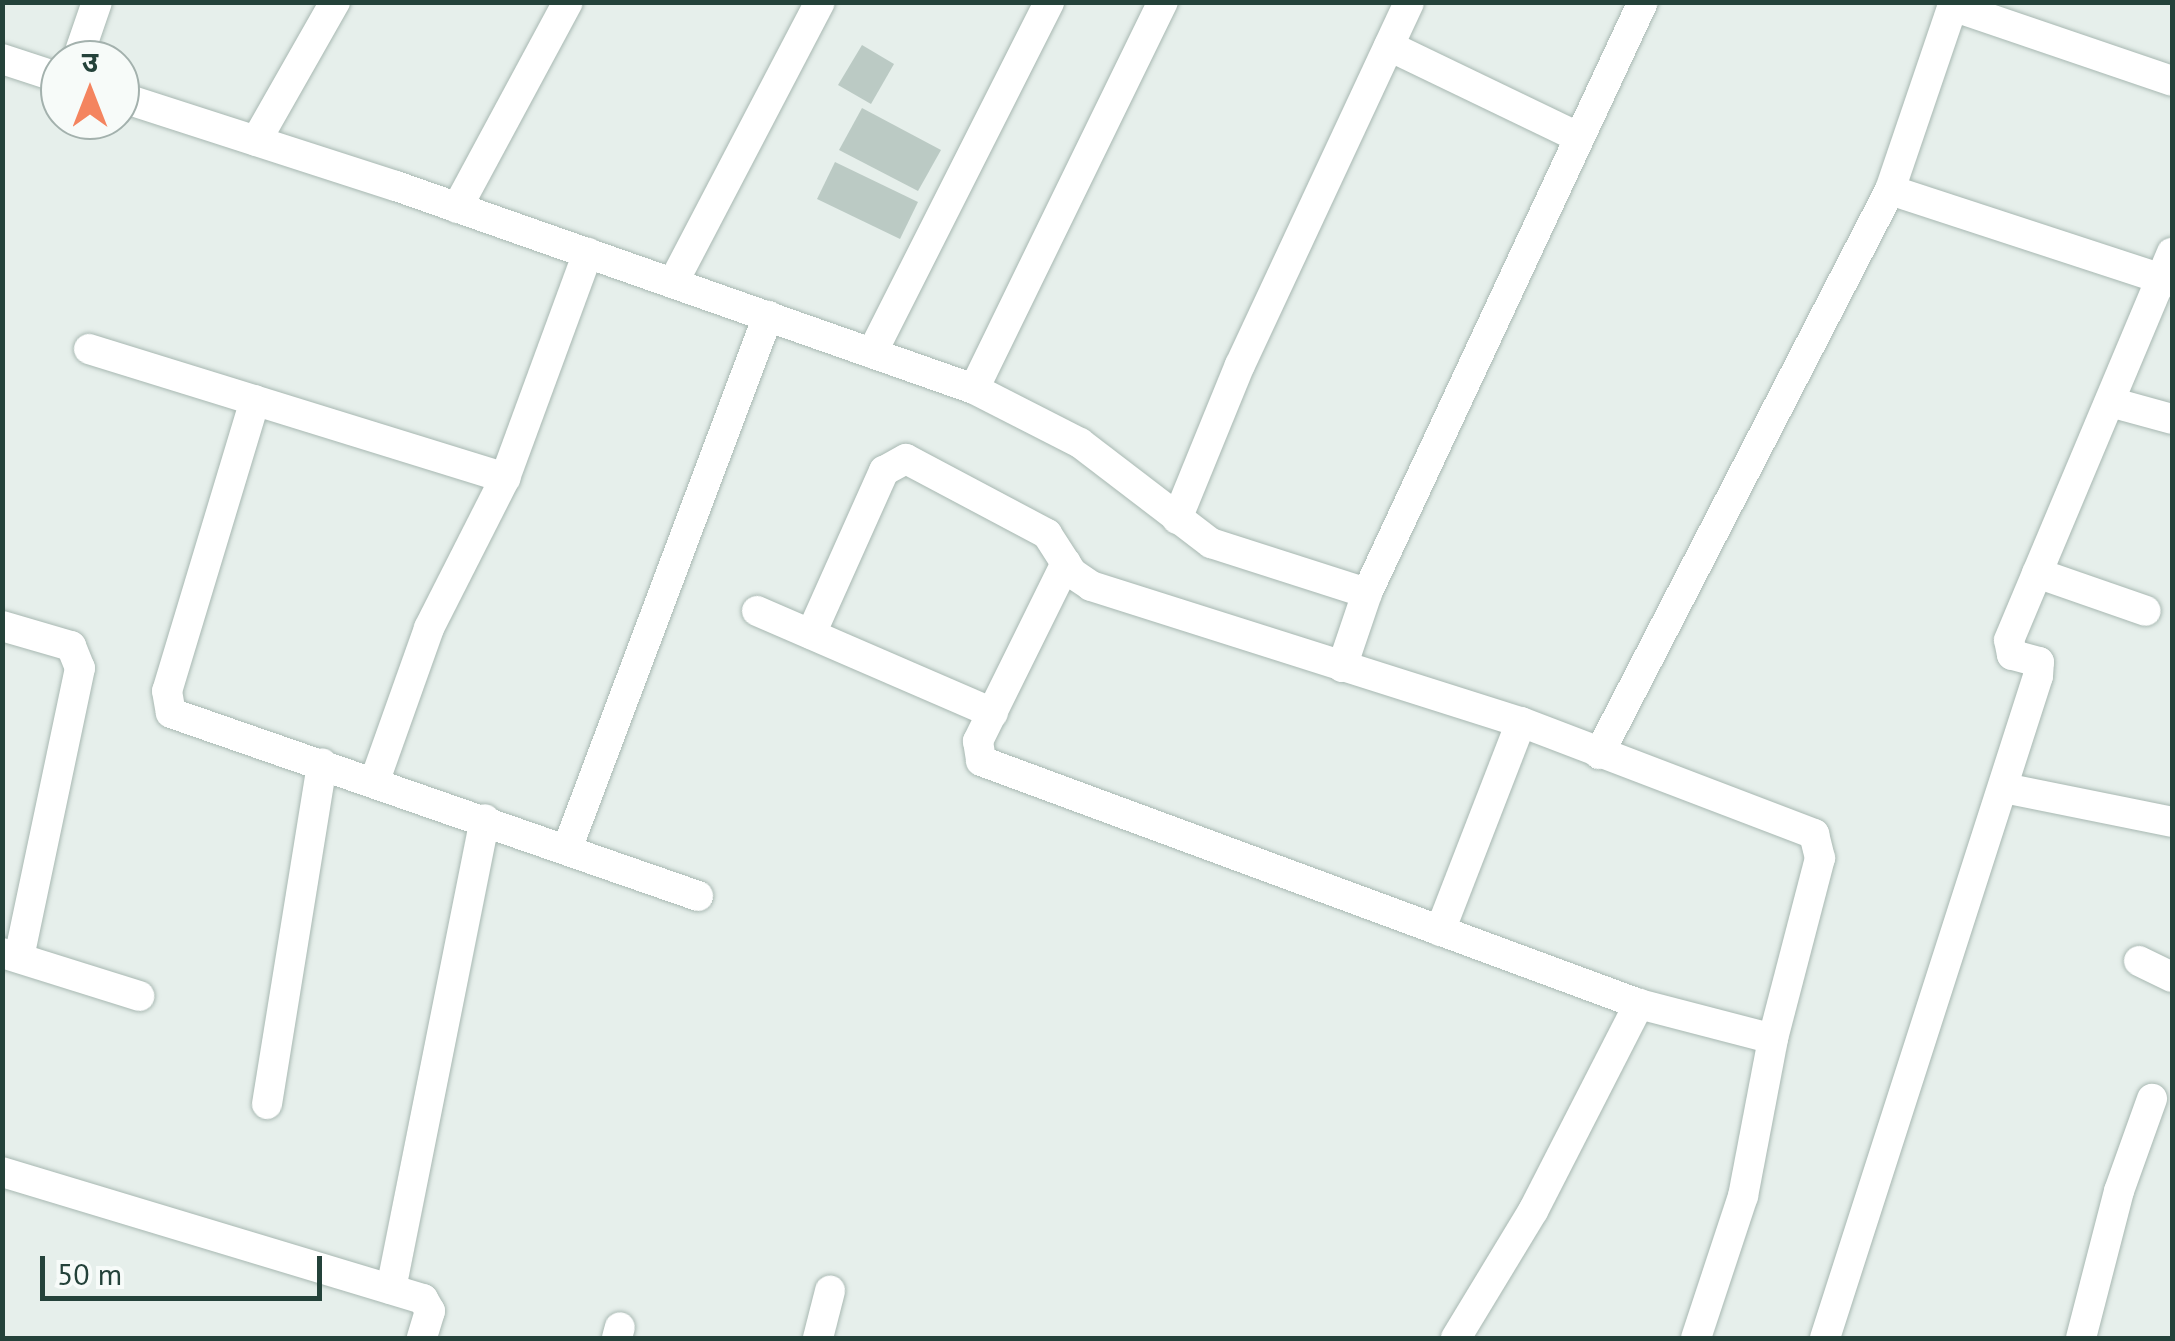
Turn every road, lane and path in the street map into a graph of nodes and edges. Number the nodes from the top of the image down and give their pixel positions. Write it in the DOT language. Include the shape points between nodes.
graph roads {
  1 [pos="96,2"];
  2 [pos="334,2"];
  3 [pos="568,2"];
  4 [pos="820,2"];
  5 [pos="1049,2"];
  6 [pos="1164,2"];
  7 [pos="1409,2"];
  8 [pos="1643,2"];
  9 [pos="1953,4"];
  10 [pos="84,40"];
  11 [pos="1389,46"];
  12 [pos="2,59"];
  13 [pos="40,71"];
  14 [pos="2172,81"];
  15 [pos="140,103"];
  16 [pos="1576,136"];
  17 [pos="256,141"];
  18 [pos="1890,190"];
  19 [pos="457,208"];
  20 [pos="588,253"];
  21 [pos="2169,271"];
  22 [pos="673,283"];
  23 [pos="768,316"];
  24 [pos="89,349"];
  25 [pos="872,353"];
  26 [pos="974,390"];
  27 [pos="255,400"];
  28 [pos="2110,402"];
  29 [pos="2172,419"];
  30 [pos="505,478"];
  31 [pos="1177,520"];
  32 [pos="1066,563"];
  33 [pos="2037,572"];
  34 [pos="1368,592"];
  35 [pos="757,611"];
  36 [pos="2146,611"];
  37 [pos="2,626"];
  38 [pos="811,634"];
  39 [pos="1342,667"];
  40 [pos="993,713"];
  41 [pos="1521,722"];
  42 [pos="1599,754"];
  43 [pos="322,763"];
  44 [pos="375,780"];
  45 [pos="2004,788"];
  46 [pos="485,820"];
  47 [pos="2172,822"];
  48 [pos="566,849"];
  49 [pos="698,896"];
  50 [pos="1440,930"];
  51 [pos="11,956"];
  52 [pos="2139,960"];
  53 [pos="2172,977"];
  54 [pos="140,996"];
  55 [pos="1639,1004"];
  56 [pos="1773,1039"];
  57 [pos="2152,1099"];
  58 [pos="267,1104"];
  59 [pos="2,1172"];
  60 [pos="391,1289"];
  61 [pos="830,1290"];
  62 [pos="422,1338"];
  63 [pos="818,1338"];
  64 [pos="1456,1338"];
  65 [pos="1696,1338"];
  66 [pos="1824,1338"];
  67 [pos="2081,1338"];
  1 -- 10 [label="street"];
  2 -- 17 [label="street"];
  3 -- 19 [label="street"];
  4 -- 22 [label="street"];
  5 -- 25 [label="street"];
  6 -- 26 [label="street"];
  7 -- 11 [label="street"];
  8 -- 16 [label="street"];
  9 -- 14 [label="street"];
  9 -- 18 [label="street"];
  11 -- 16 [label="street"];
  11 -- 31 [label="street" via="1240,364"];
  12 -- 13 [label="street"];
  15 -- 17 [label="street"];
  16 -- 34 [label="street"];
  17 -- 19 [label="street"];
  18 -- 21 [label="street"];
  18 -- 42 [label="street"];
  19 -- 20 [label="street"];
  20 -- 22 [label="street"];
  20 -- 30 [label="street"];
  21 -- 28 [label="street"];
  22 -- 23 [label="street"];
  23 -- 25 [label="street"];
  23 -- 48 [label="street"];
  24 -- 27 [label="street"];
  25 -- 26 [label="street"];
  26 -- 31 [label="street" via="1080,443"];
  27 -- 30 [label="street"];
  27 -- 43 [label="street" via="167,706 188,721"];
  28 -- 29 [label="street"];
  28 -- 33 [label="street"];
  30 -- 44 [label="street" via="436,612"];
  31 -- 34 [label="street" via="1241,556"];
  32 -- 38 [label="street" via="1047,534 921,464 898,460 884,471"];
  32 -- 39 [label="street" via="1091,586"];
  32 -- 40 [label="street"];
  33 -- 36 [label="street"];
  33 -- 45 [label="street" via="2008,646 2012,655 2040,667"];
  34 -- 39 [label="street"];
  35 -- 38 [label="street"];
  37 -- 51 [label="street" via="71,646 80,668"];
  38 -- 40 [label="street"];
  39 -- 41 [label="street"];
  40 -- 50 [label="street" via="976,749 992,766"];
  41 -- 42 [label="street"];
  41 -- 50 [label="street"];
  42 -- 56 [label="street" via="1806,830 1818,841 1820,858"];
  43 -- 44 [label="street"];
  43 -- 58 [label="street"];
  44 -- 46 [label="street"];
  45 -- 47 [label="street"];
  45 -- 66 [label="street"];
  46 -- 48 [label="street"];
  46 -- 60 [label="street"];
  48 -- 49 [label="street"];
  50 -- 55 [label="street"];
  51 -- 54 [label="street"];
  52 -- 53 [label="street"];
  55 -- 56 [label="street"];
  55 -- 64 [label="street" via="1533,1210"];
  56 -- 65 [label="street" via="1740,1209"];
  57 -- 67 [label="street" via="2102,1246"];
  59 -- 60 [label="street"];
  60 -- 62 [label="street" via="430,1304"];
  61 -- 63 [label="street"];
}
